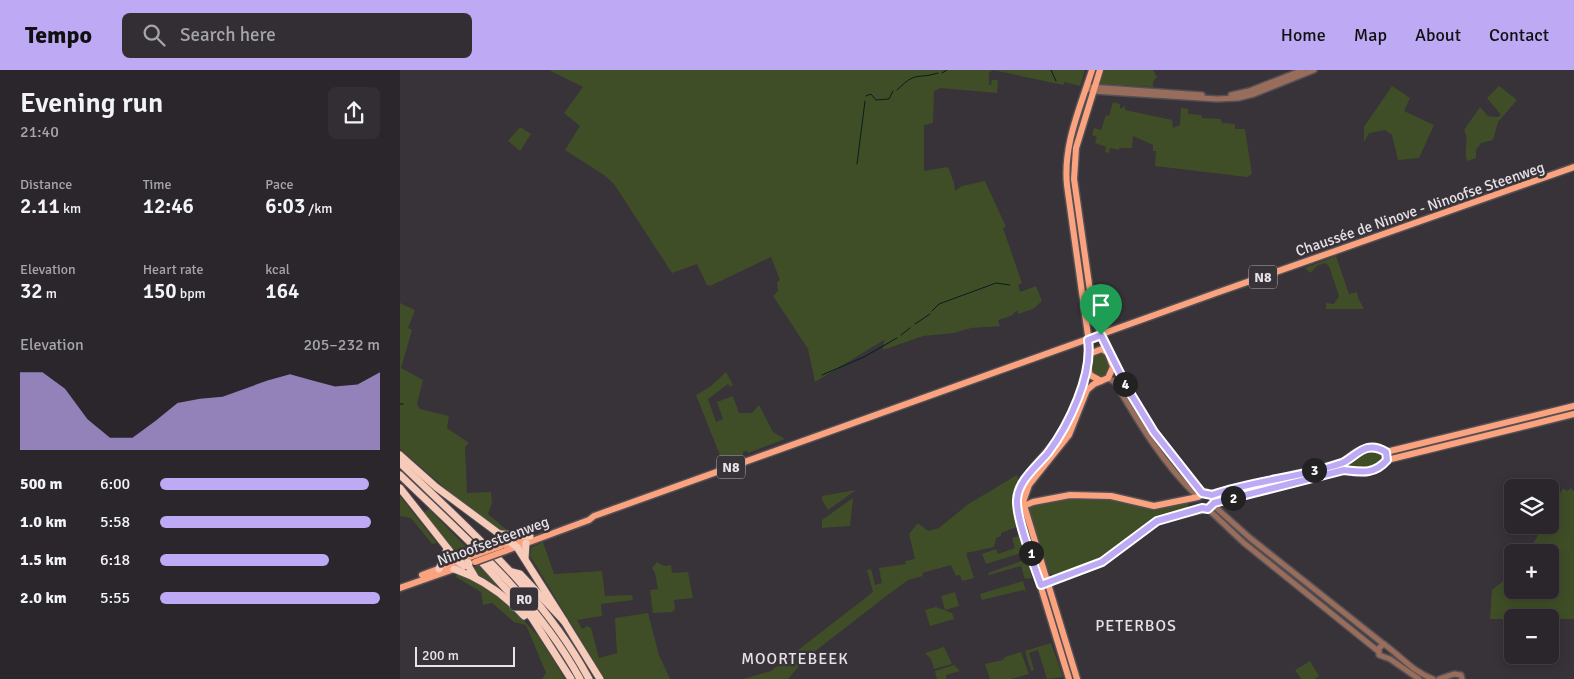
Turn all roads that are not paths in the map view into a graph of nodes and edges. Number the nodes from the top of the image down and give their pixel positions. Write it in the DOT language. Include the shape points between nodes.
graph roads {
  1 [pos="1092,70"];
  2 [pos="1100,70"];
  3 [pos="1303,70"];
  4 [pos="1314,70"];
  5 [pos="1086,88"];
  6 [pos="1094,89"];
  7 [pos="1574,167"];
  8 [pos="1101,335"];
  9 [pos="1088,340"];
  10 [pos="1089,354"];
  11 [pos="1112,359"];
  12 [pos="1088,366"];
  13 [pos="1108,378"];
  14 [pos="1101,381"];
  15 [pos="1574,406"];
  16 [pos="1574,414"];
  17 [pos="1386,452"];
  18 [pos="400,456"];
  19 [pos="1387,460"];
  20 [pos="1344,462"];
  21 [pos="400,463"];
  22 [pos="1346,470"];
  23 [pos="400,475"];
  24 [pos="400,488"];
  25 [pos="1024,495"];
  26 [pos="1200,495"];
  27 [pos="1212,495"];
  28 [pos="1033,502"];
  29 [pos="1209,506"];
  30 [pos="1024,507"];
  31 [pos="605,512"];
  32 [pos="1021,521"];
  33 [pos="455,528"];
  34 [pos="501,534"];
  35 [pos="528,540"];
  36 [pos="509,547"];
  37 [pos="448,549"];
  38 [pos="525,558"];
  39 [pos="467,561"];
  40 [pos="439,569"];
  41 [pos="454,569"];
  42 [pos="512,572"];
  43 [pos="475,577"];
  44 [pos="400,584"];
  45 [pos="1044,584"];
  46 [pos="400,588"];
  47 [pos="564,621"];
  48 [pos="544,637"];
  49 [pos="1384,644"];
  50 [pos="1378,650"];
  51 [pos="1391,650"];
  52 [pos="1386,657"];
  53 [pos="571,679"];
  54 [pos="580,679"];
  55 [pos="589,679"];
  56 [pos="600,679"];
  57 [pos="1070,679"];
  58 [pos="1077,679"];
  59 [pos="1419,679"];
  60 [pos="1433,679"];
  61 [pos="1439,679"];
  62 [pos="1462,679"];
  1 -- 5 [label="main road"];
  2 -- 6 [label="main road"];
  3 -- 6 [label="street" via="1232,95"];
  4 -- 6 [label="street" via="1238,98"];
  5 -- 6 [label="street"];
  5 -- 9 [label="main road" via="1068,146 1066,178"];
  6 -- 8 [label="main road" via="1076,148 1074,178 1089,291"];
  7 -- 8 [label="main road, Chaussée de Ninove - Ninoofse Steenweg / N8"];
  8 -- 9 [label="main road, Chaussée de Ninove - Ninoofse Steenweg / N8"];
  8 -- 11 [label="main road"];
  9 -- 10 [label="main road"];
  9 -- 31 [label="main road, Chaussée de Ninove - Ninoofse Steenweg / N8"];
  10 -- 11 [label="main road" via="1102,349"];
  10 -- 12 [label="main road"];
  11 -- 13 [label="main road" via="1112,372"];
  11 -- 26 [label="street" via="1154,432"];
  12 -- 14 [label="main road" via="1090,375"];
  12 -- 32 [label="main road" via="1062,432 1020,488 1017,506"];
  13 -- 14 [label="main road"];
  13 -- 26 [label="street" via="1115,382 1162,455"];
  14 -- 25 [label="main road" via="1087,390 1069,435"];
  15 -- 17 [label="main road"];
  16 -- 19 [label="main road"];
  17 -- 19 [label="main road"];
  17 -- 20 [label="main road" via="1364,449"];
  18 -- 34 [label="highway" via="441,491"];
  19 -- 22 [label="main road" via="1371,471 1356,473"];
  20 -- 22 [label="main road"];
  20 -- 27 [label="main road"];
  21 -- 42 [label="highway, R0"];
  22 -- 29 [label="main road"];
  23 -- 33 [label="highway, R0"];
  24 -- 37 [label="highway"];
  25 -- 28 [label="main road"];
  25 -- 30 [label="main road"];
  26 -- 27 [label="main road"];
  26 -- 28 [label="main road" via="1154,506 1092,494"];
  26 -- 29 [label="main road" via="1198,505"];
  27 -- 29 [label="main road"];
  28 -- 30 [label="main road"];
  29 -- 45 [label="main road" via="1157,521 1102,562"];
  29 -- 49 [label="street"];
  29 -- 50 [label="street" via="1244,543"];
  30 -- 32 [label="main road"];
  30 -- 45 [label="main road"];
  31 -- 35 [label="main road, Ninoofsesteenweg / N8"];
  32 -- 45 [label="main road"];
  33 -- 48 [label="highway" via="458,536 514,596"];
  33 -- 54 [label="highway, R0" via="536,613"];
  34 -- 35 [label="highway"];
  34 -- 36 [label="highway"];
  35 -- 36 [label="main road, Ninoofsesteenweg / N8"];
  35 -- 38 [label="highway"];
  36 -- 38 [label="highway"];
  36 -- 39 [label="main road, Ninoofsesteenweg / N8, bridge"];
  37 -- 39 [label="highway"];
  37 -- 40 [label="highway"];
  38 -- 47 [label="highway"];
  39 -- 40 [label="main road, Ninoofsesteenweg / N8"];
  39 -- 41 [label="main road, Ninoofsesteenweg / N8"];
  39 -- 43 [label="highway"];
  40 -- 44 [label="main road, Ninoofsesteenweg / N8"];
  41 -- 43 [label="highway"];
  41 -- 46 [label="main road, Ninoofsesteenweg / N8"];
  42 -- 47 [label="highway" via="520,574"];
  42 -- 55 [label="highway, R0" via="556,625"];
  43 -- 48 [label="highway" via="519,611"];
  45 -- 57 [label="main road"];
  45 -- 58 [label="main road"];
  47 -- 56 [label="highway"];
  48 -- 53 [label="highway"];
  49 -- 50 [label="street"];
  49 -- 51 [label="street"];
  50 -- 52 [label="street" via="1381,656"];
  51 -- 52 [label="street"];
  51 -- 60 [label="street" via="1418,672"];
  52 -- 59 [label="street"];
  61 -- 62 [label="street" via="1457,674"];
}
